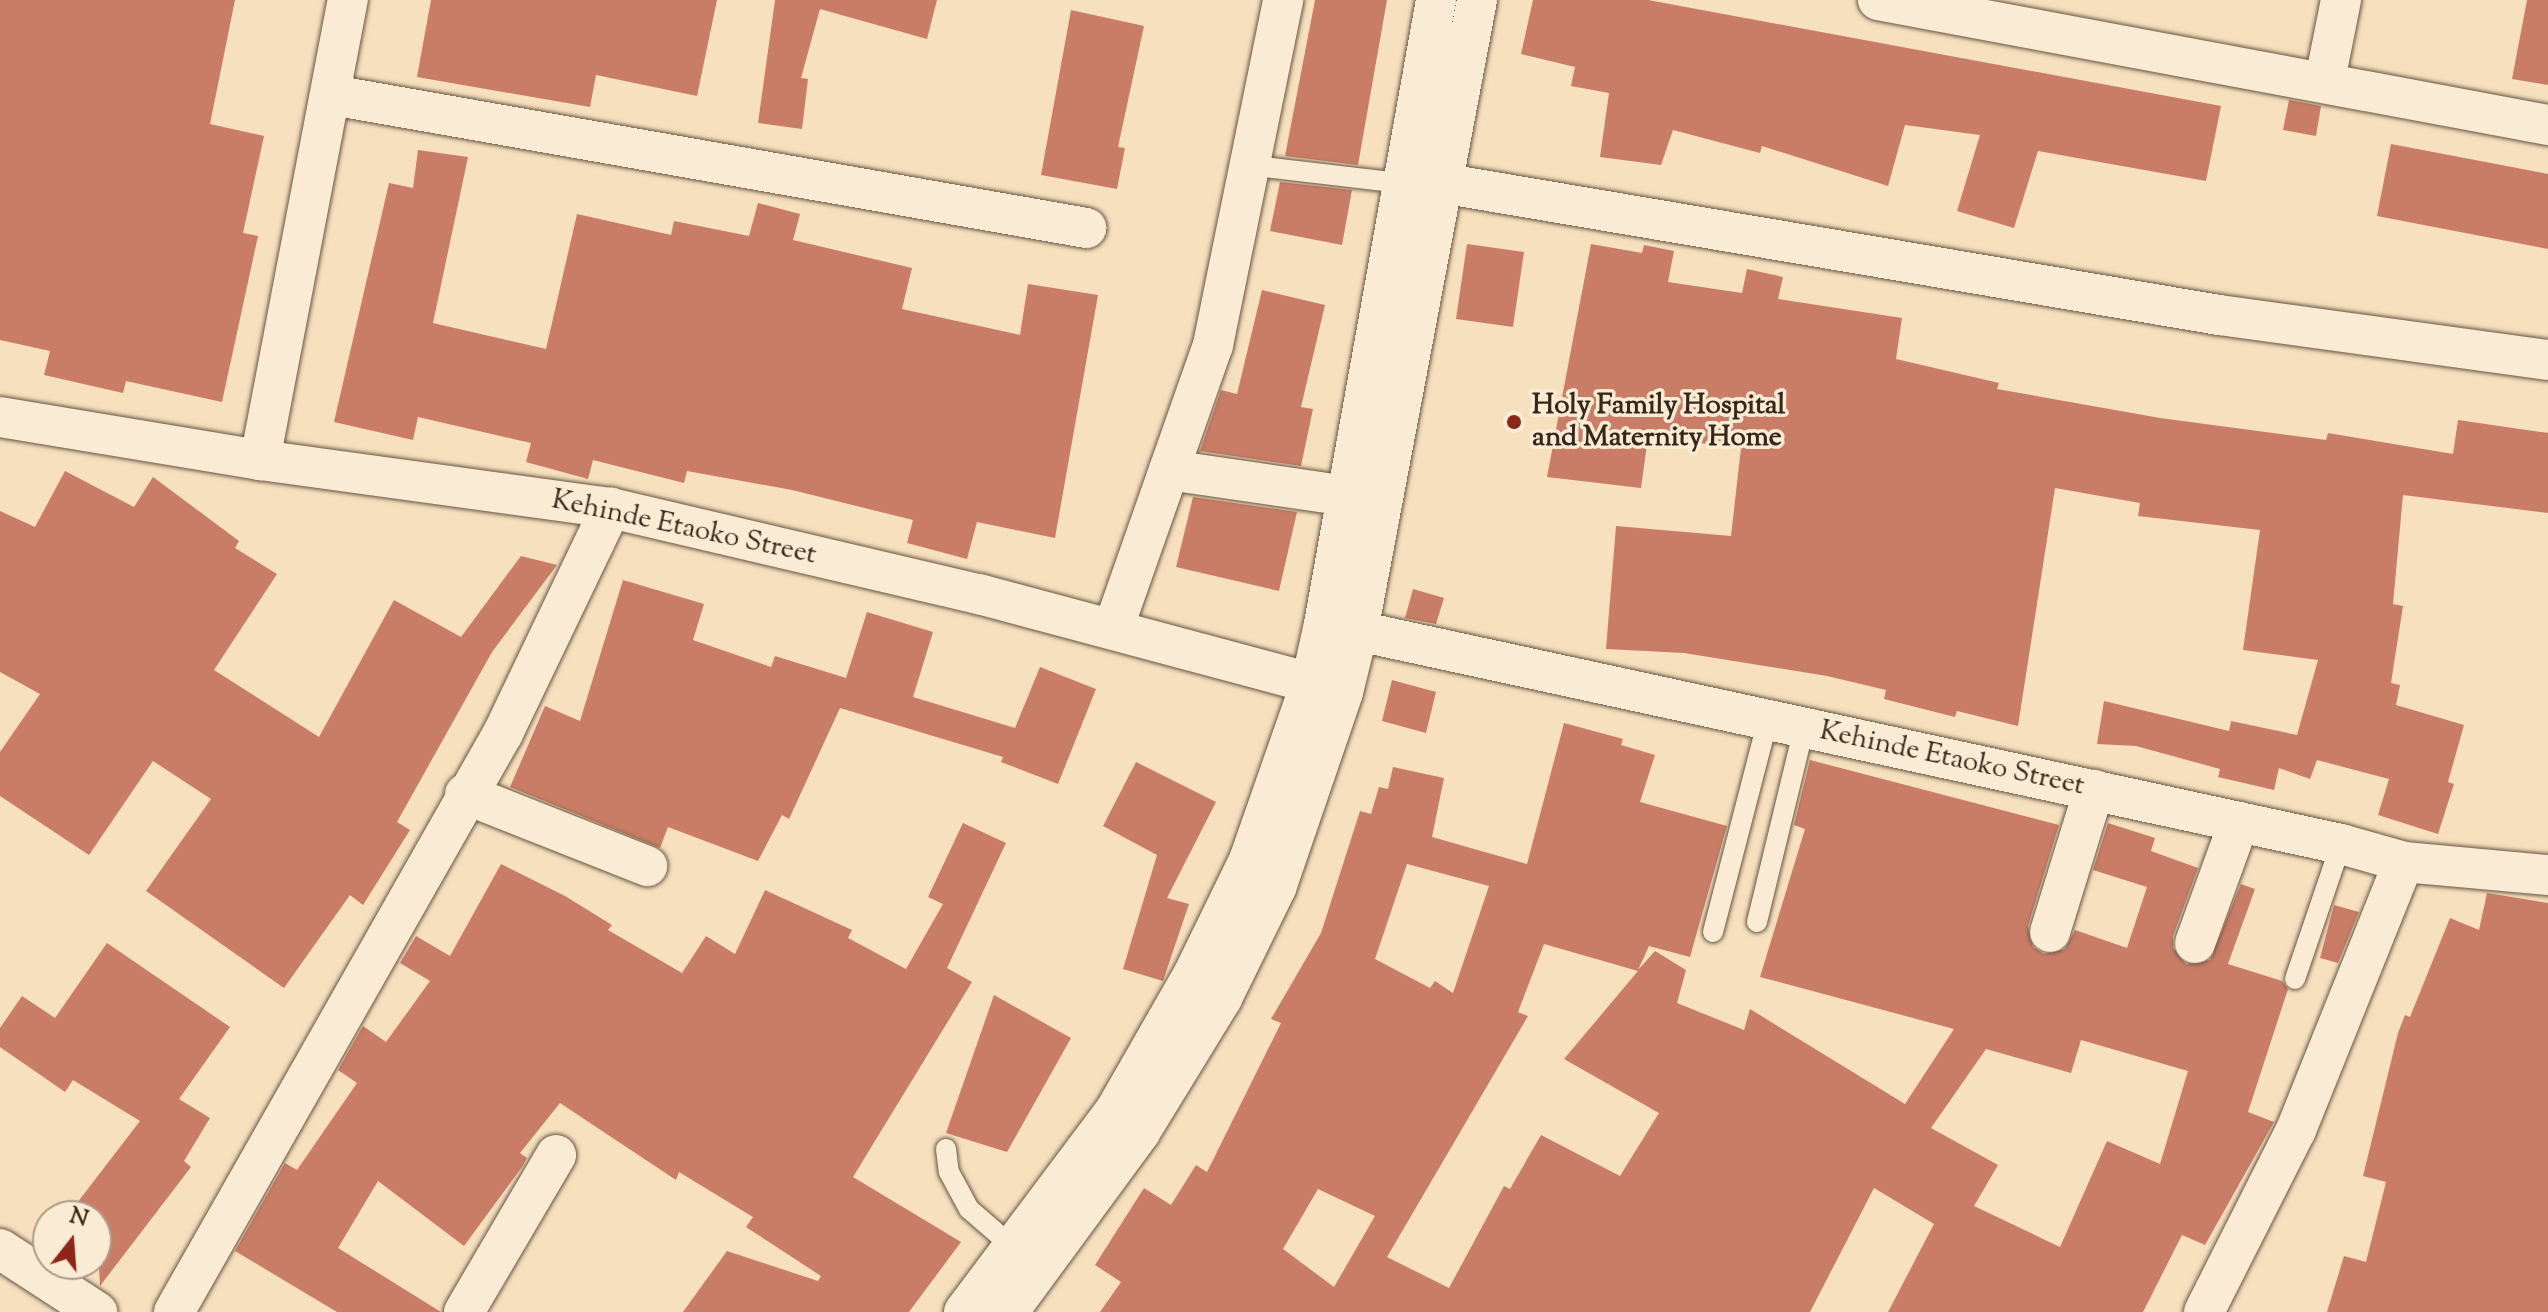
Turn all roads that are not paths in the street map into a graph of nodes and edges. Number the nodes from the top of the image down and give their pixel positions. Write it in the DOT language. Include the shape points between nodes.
graph roads {
  1 [pos="348,0"];
  2 [pos="1283,0"];
  3 [pos="1436,0"];
  4 [pos="1477,0"];
  5 [pos="1878,0"];
  6 [pos="2341,0"];
  7 [pos="2325,80"];
  8 [pos="332,95"];
  9 [pos="2548,125"];
  10 [pos="1247,165"];
  11 [pos="1400,183"];
  12 [pos="1441,183"];
  13 [pos="1086,228"];
  14 [pos="1387,256"];
  15 [pos="1427,259"];
  16 [pos="2548,360"];
  17 [pos="0,417"];
  18 [pos="260,460"];
  19 [pos="1169,470"];
  20 [pos="1364,499"];
  21 [pos="611,508"];
  22 [pos="1113,629"];
  23 [pos="1358,631"];
  24 [pos="1311,683"];
  25 [pos="1786,723"];
  26 [pos="2094,790"];
  27 [pos="465,794"];
  28 [pos="2239,822"];
  29 [pos="2341,844"];
  30 [pos="2404,862"];
  31 [pos="647,866"];
  32 [pos="2548,875"];
  33 [pos="1757,922"];
  34 [pos="1713,932"];
  35 [pos="2050,932"];
  36 [pos="2195,943"];
  37 [pos="2295,979"];
  38 [pos="946,1149"];
  39 [pos="556,1155"];
  40 [pos="1014,1248"];
  41 [pos="0,1249"];
  42 [pos="987,1308"];
  43 [pos="97,1312"];
  44 [pos="174,1312"];
  45 [pos="464,1312"];
  46 [pos="2204,1312"];
  1 -- 8 [label="street"];
  2 -- 10 [label="street"];
  3 -- 11 [label="street"];
  4 -- 12 [label="street"];
  5 -- 7 [label="street"];
  6 -- 7 [label="street"];
  7 -- 9 [label="street"];
  8 -- 13 [label="street"];
  8 -- 18 [label="street"];
  10 -- 11 [label="lane"];
  10 -- 19 [label="street" via="1213,345"];
  11 -- 14 [label="street"];
  12 -- 15 [label="street"];
  12 -- 16 [label="street" via="2219,315"];
  14 -- 15 [label="street"];
  14 -- 20 [label="street"];
  15 -- 20 [label="street"];
  17 -- 18 [label="street, Kehinde Etaoko Street"];
  18 -- 21 [label="street, Kehinde Etaoko Street"];
  19 -- 20 [label="street"];
  19 -- 22 [label="street"];
  20 -- 23 [label="street"];
  20 -- 24 [label="street"];
  21 -- 22 [label="street, Kehinde Etaoko Street"];
  21 -- 27 [label="street" via="503,733"];
  22 -- 24 [label="street, Kehinde Etaoko Street"];
  23 -- 25 [label="street, Kehinde Etaoko Street"];
  23 -- 42 [label="street" via="1343,692 1276,888 1222,998 1140,1132"];
  24 -- 40 [label="street" via="1249,860 1193,975 1115,1111"];
  25 -- 26 [label="street, Kehinde Etaoko Street"];
  25 -- 33 [label="lane"];
  25 -- 34 [label="lane"];
  26 -- 28 [label="street, Kehinde Etaoko Street"];
  26 -- 35 [label="street"];
  27 -- 31 [label="street"];
  27 -- 44 [label="street"];
  28 -- 29 [label="street, Kehinde Etaoko Street"];
  28 -- 36 [label="street"];
  29 -- 30 [label="street, Kehinde Etaoko Street"];
  29 -- 37 [label="lane"];
  30 -- 32 [label="street, Kehinde Etaoko Street"];
  30 -- 46 [label="street" via="2296,1130"];
  38 -- 40 [label="lane" via="949,1172 969,1209"];
  39 -- 45 [label="street"];
  40 -- 42 [label="street"];
  41 -- 43 [label="street"];
}
